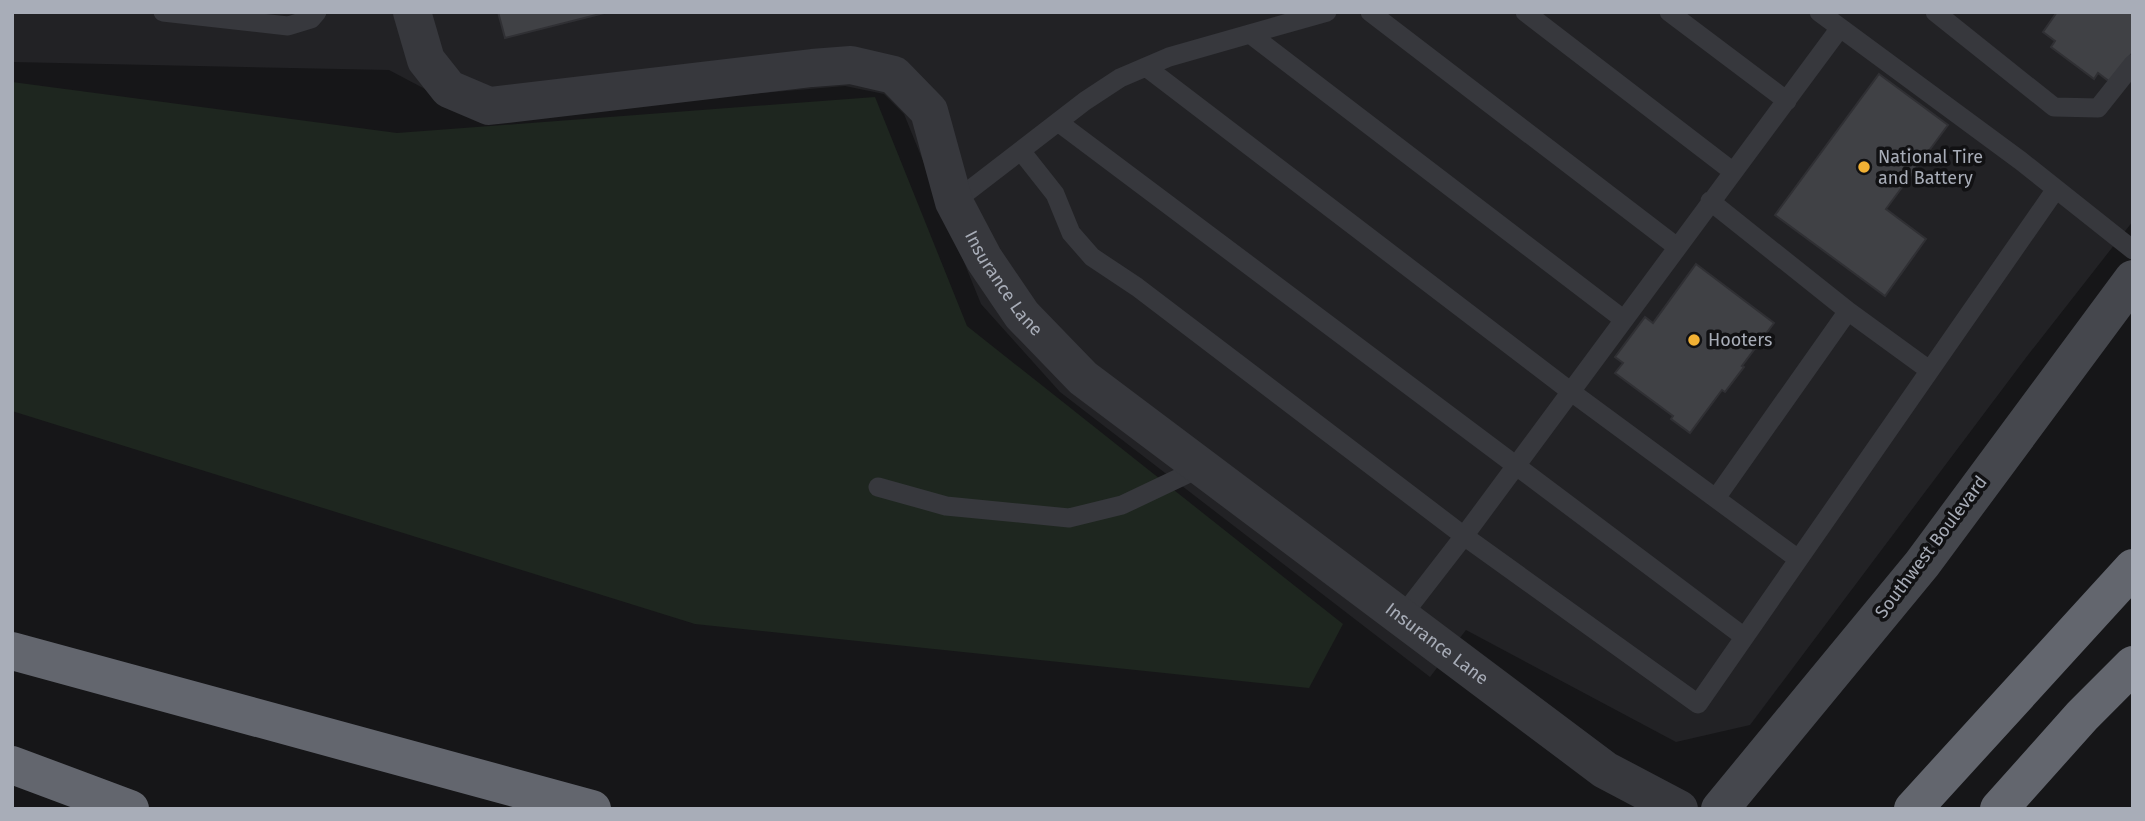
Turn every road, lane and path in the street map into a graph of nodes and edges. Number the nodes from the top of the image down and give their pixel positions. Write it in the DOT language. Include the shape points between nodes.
graph roads {
  1 [pos="163,12"];
  2 [pos="317,12"];
  3 [pos="412,12"];
  4 [pos="1327,12"];
  5 [pos="1370,12"];
  6 [pos="1525,12"];
  7 [pos="1669,12"];
  8 [pos="1819,12"];
  9 [pos="1935,12"];
  10 [pos="1840,28"];
  11 [pos="1250,34"];
  12 [pos="2133,64"];
  13 [pos="1146,67"];
  14 [pos="1787,101"];
  15 [pos="1058,121"];
  16 [pos="1021,150"];
  17 [pos="1732,171"];
  18 [pos="2056,189"];
  19 [pos="1710,201"];
  20 [pos="954,202"];
  21 [pos="1677,247"];
  22 [pos="2133,250"];
  23 [pos="2133,279"];
  24 [pos="1848,311"];
  25 [pos="1623,318"];
  26 [pos="1929,370"];
  27 [pos="1570,391"];
  28 [pos="1516,466"];
  29 [pos="1202,467"];
  30 [pos="878,487"];
  31 [pos="1716,498"];
  32 [pos="1464,536"];
  33 [pos="1798,559"];
  34 [pos="2133,568"];
  35 [pos="1402,616"];
  36 [pos="1743,636"];
  37 [pos="12,651"];
  38 [pos="2133,665"];
  39 [pos="12,765"];
  40 [pos="1605,770"];
  41 [pos="130,809"];
  42 [pos="592,809"];
  43 [pos="1631,809"];
  44 [pos="1679,809"];
  45 [pos="1720,809"];
  46 [pos="1913,809"];
  47 [pos="1999,809"];
  1 -- 2 [label="lane" via="288,26 311,19"];
  3 -- 20 [label="street, Insurance Lane" via="426,60 449,89 489,106 851,65 894,75 929,110"];
  4 -- 11 [label="lane"];
  5 -- 21 [label="lane"];
  6 -- 17 [label="lane"];
  7 -- 14 [label="lane"];
  8 -- 10 [label="lane"];
  9 -- 12 [label="lane" via="2054,107 2098,108"];
  10 -- 14 [label="lane"];
  10 -- 18 [label="lane"];
  11 -- 13 [label="lane"];
  11 -- 25 [label="lane"];
  13 -- 15 [label="lane" via="1120,78"];
  13 -- 27 [label="lane"];
  14 -- 17 [label="lane"];
  15 -- 16 [label="lane"];
  15 -- 28 [label="lane"];
  16 -- 20 [label="lane"];
  16 -- 32 [label="lane" via="1055,194 1071,233 1092,257"];
  17 -- 19 [label="lane"];
  18 -- 22 [label="lane"];
  18 -- 26 [label="lane"];
  19 -- 21 [label="lane"];
  19 -- 24 [label="lane"];
  20 -- 29 [label="street, Insurance Lane" via="1021,315 1083,379"];
  21 -- 25 [label="lane"];
  23 -- 45 [label="main road, Southwest Boulevard" via="1922,564"];
  24 -- 26 [label="lane"];
  24 -- 31 [label="lane"];
  25 -- 27 [label="lane"];
  26 -- 33 [label="lane"];
  27 -- 28 [label="lane"];
  27 -- 31 [label="lane"];
  28 -- 32 [label="lane"];
  28 -- 36 [label="lane"];
  29 -- 30 [label="lane" via="1122,505 1069,517 946,506"];
  29 -- 35 [label="street, Insurance Lane"];
  31 -- 33 [label="lane"];
  32 -- 35 [label="lane"];
  32 -- 36 [label="lane" via="1698,704"];
  33 -- 36 [label="lane"];
  34 -- 46 [label="highway"];
  35 -- 40 [label="street, Insurance Lane"];
  37 -- 42 [label="highway"];
  38 -- 47 [label="highway"];
  39 -- 41 [label="highway"];
  40 -- 43 [label="street, Insurance Lane"];
  40 -- 44 [label="street, Insurance Lane"];
}
